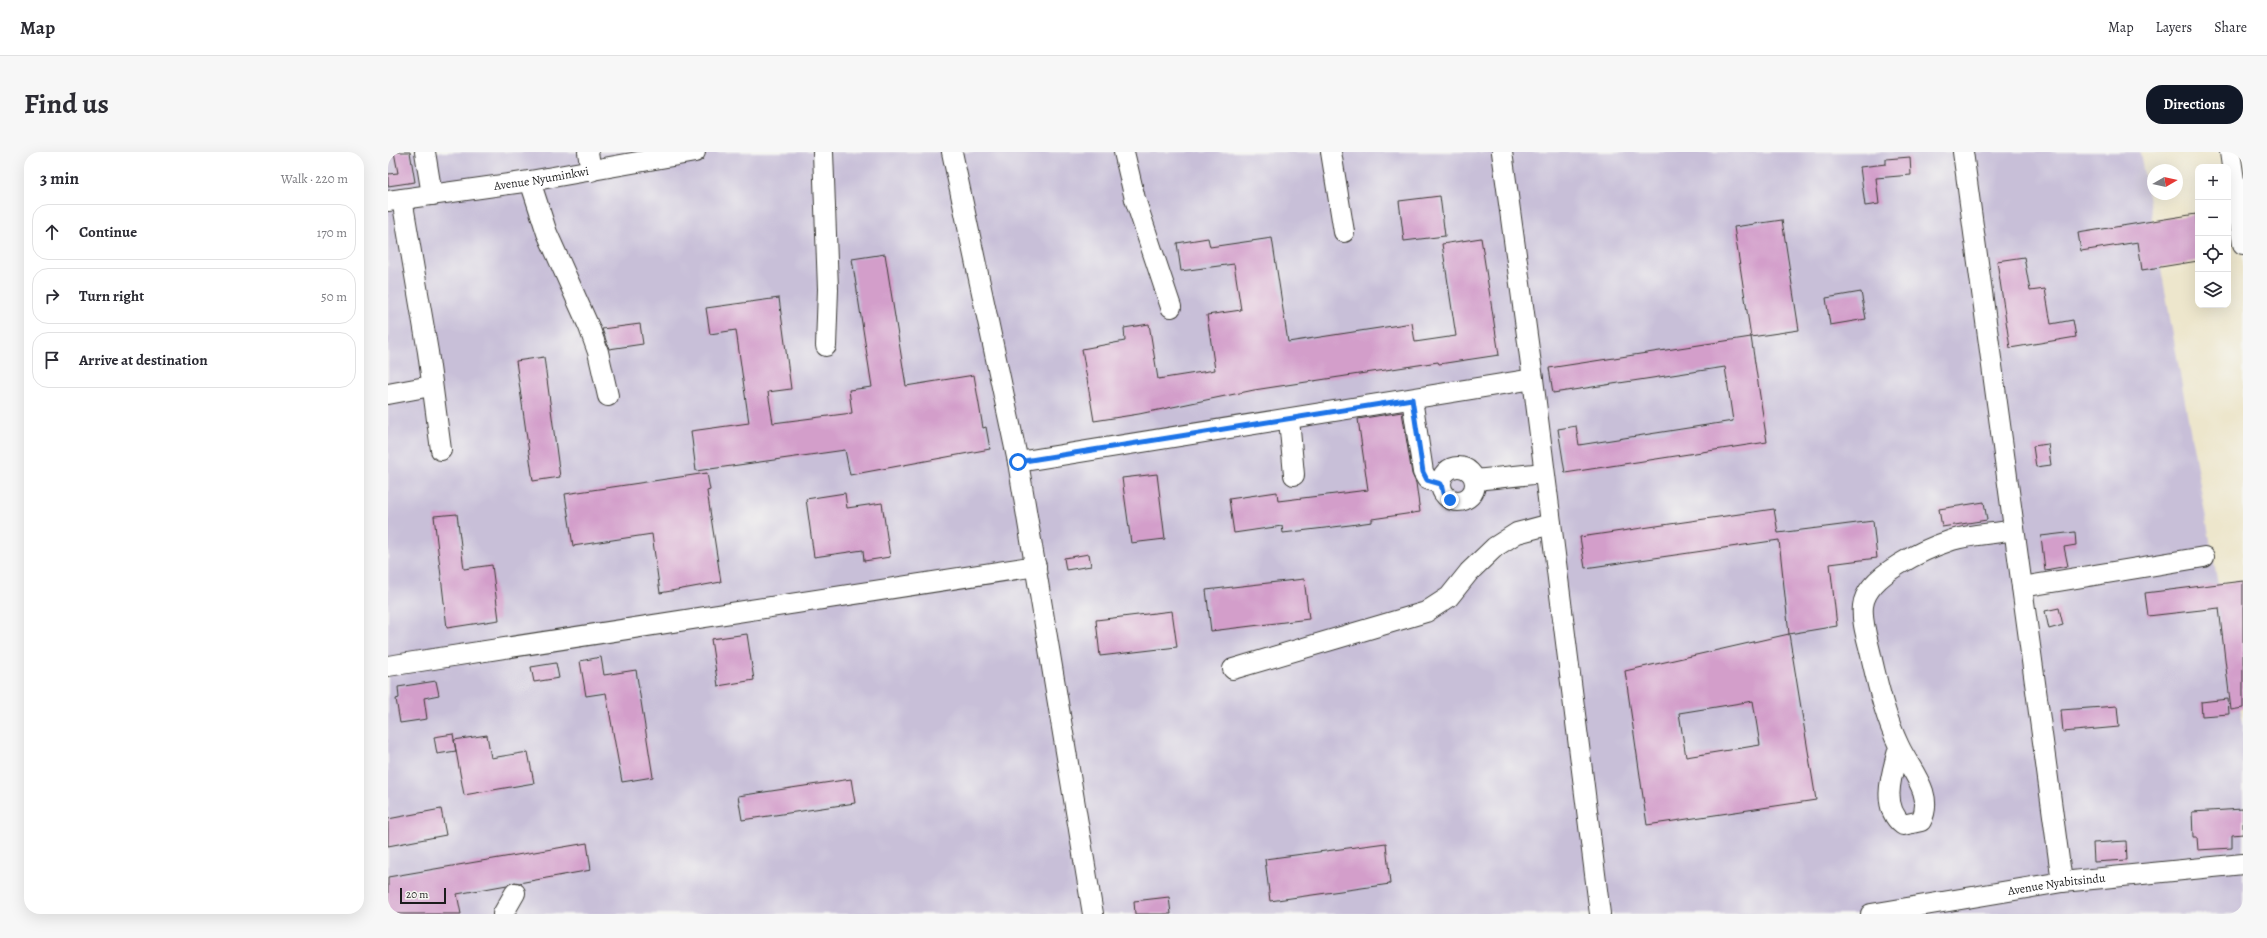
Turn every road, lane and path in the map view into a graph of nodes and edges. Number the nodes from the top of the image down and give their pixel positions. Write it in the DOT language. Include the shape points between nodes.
graph roads {
  1 [pos="425,152"];
  2 [pos="695,152"];
  3 [pos="823,152"];
  4 [pos="952,152"];
  5 [pos="1124,152"];
  6 [pos="1331,152"];
  7 [pos="1502,152"];
  8 [pos="1963,152"];
  9 [pos="2230,152"];
  10 [pos="590,162"];
  11 [pos="530,181"];
  12 [pos="432,195"];
  13 [pos="395,200"];
  14 [pos="1344,232"];
  15 [pos="2243,244"];
  16 [pos="1171,307"];
  17 [pos="826,346"];
  18 [pos="1533,379"];
  19 [pos="431,386"];
  20 [pos="388,394"];
  21 [pos="608,396"];
  22 [pos="1412,399"];
  23 [pos="1289,419"];
  24 [pos="441,450"];
  25 [pos="1018,462"];
  26 [pos="1544,473"];
  27 [pos="1294,475"];
  28 [pos="1475,480"];
  29 [pos="1441,484"];
  30 [pos="1551,524"];
  31 [pos="2014,530"];
  32 [pos="2204,557"];
  33 [pos="1036,566"];
  34 [pos="2022,587"];
  35 [pos="388,666"];
  36 [pos="1233,669"];
  37 [pos="1899,746"];
  38 [pos="2243,864"];
  39 [pos="2062,882"];
  40 [pos="515,893"];
  41 [pos="503,914"];
  42 [pos="1093,914"];
  43 [pos="1600,914"];
  44 [pos="1871,914"];
  1 -- 12 [label="street"];
  2 -- 10 [label="street, Avenue Nyuminkwi"];
  3 -- 17 [label="street" via="828,289"];
  4 -- 25 [label="street"];
  5 -- 16 [label="street" via="1135,199"];
  6 -- 14 [label="street"];
  7 -- 18 [label="street"];
  8 -- 31 [label="street"];
  9 -- 15 [label="street"];
  10 -- 11 [label="street, Avenue Nyuminkwi"];
  11 -- 12 [label="street, Avenue Nyuminkwi"];
  11 -- 21 [label="street" via="547,233 589,327 598,352"];
  12 -- 13 [label="street, Avenue Nyuminkwi"];
  13 -- 19 [label="street" via="428,352"];
  18 -- 22 [label="street"];
  18 -- 26 [label="street"];
  19 -- 20 [label="street"];
  19 -- 24 [label="street"];
  22 -- 23 [label="street"];
  22 -- 29 [label="street" via="1423,472 1427,480"];
  23 -- 25 [label="street"];
  23 -- 27 [label="street"];
  25 -- 33 [label="street"];
  26 -- 28 [label="street"];
  26 -- 30 [label="street"];
  28 -- 29 [label="street" via="1470,472 1461,467 1452,468 1444,474"];
  28 -- 29 [label="street" via="1475,490 1469,498 1460,502 1450,500 1443,493"];
  30 -- 36 [label="street" via="1517,533 1495,547 1469,572 1449,597 1426,612"];
  30 -- 43 [label="street"];
  31 -- 34 [label="street"];
  31 -- 37 [label="street" via="1952,540 1919,554 1887,572 1868,591 1863,606 1865,628 1883,709"];
  32 -- 34 [label="street"];
  33 -- 35 [label="street"];
  33 -- 42 [label="street"];
  34 -- 39 [label="street"];
  38 -- 39 [label="street, Avenue Nyabitsindu"];
  39 -- 44 [label="street, Avenue Nyabitsindu"];
  40 -- 41 [label="street"];
}
